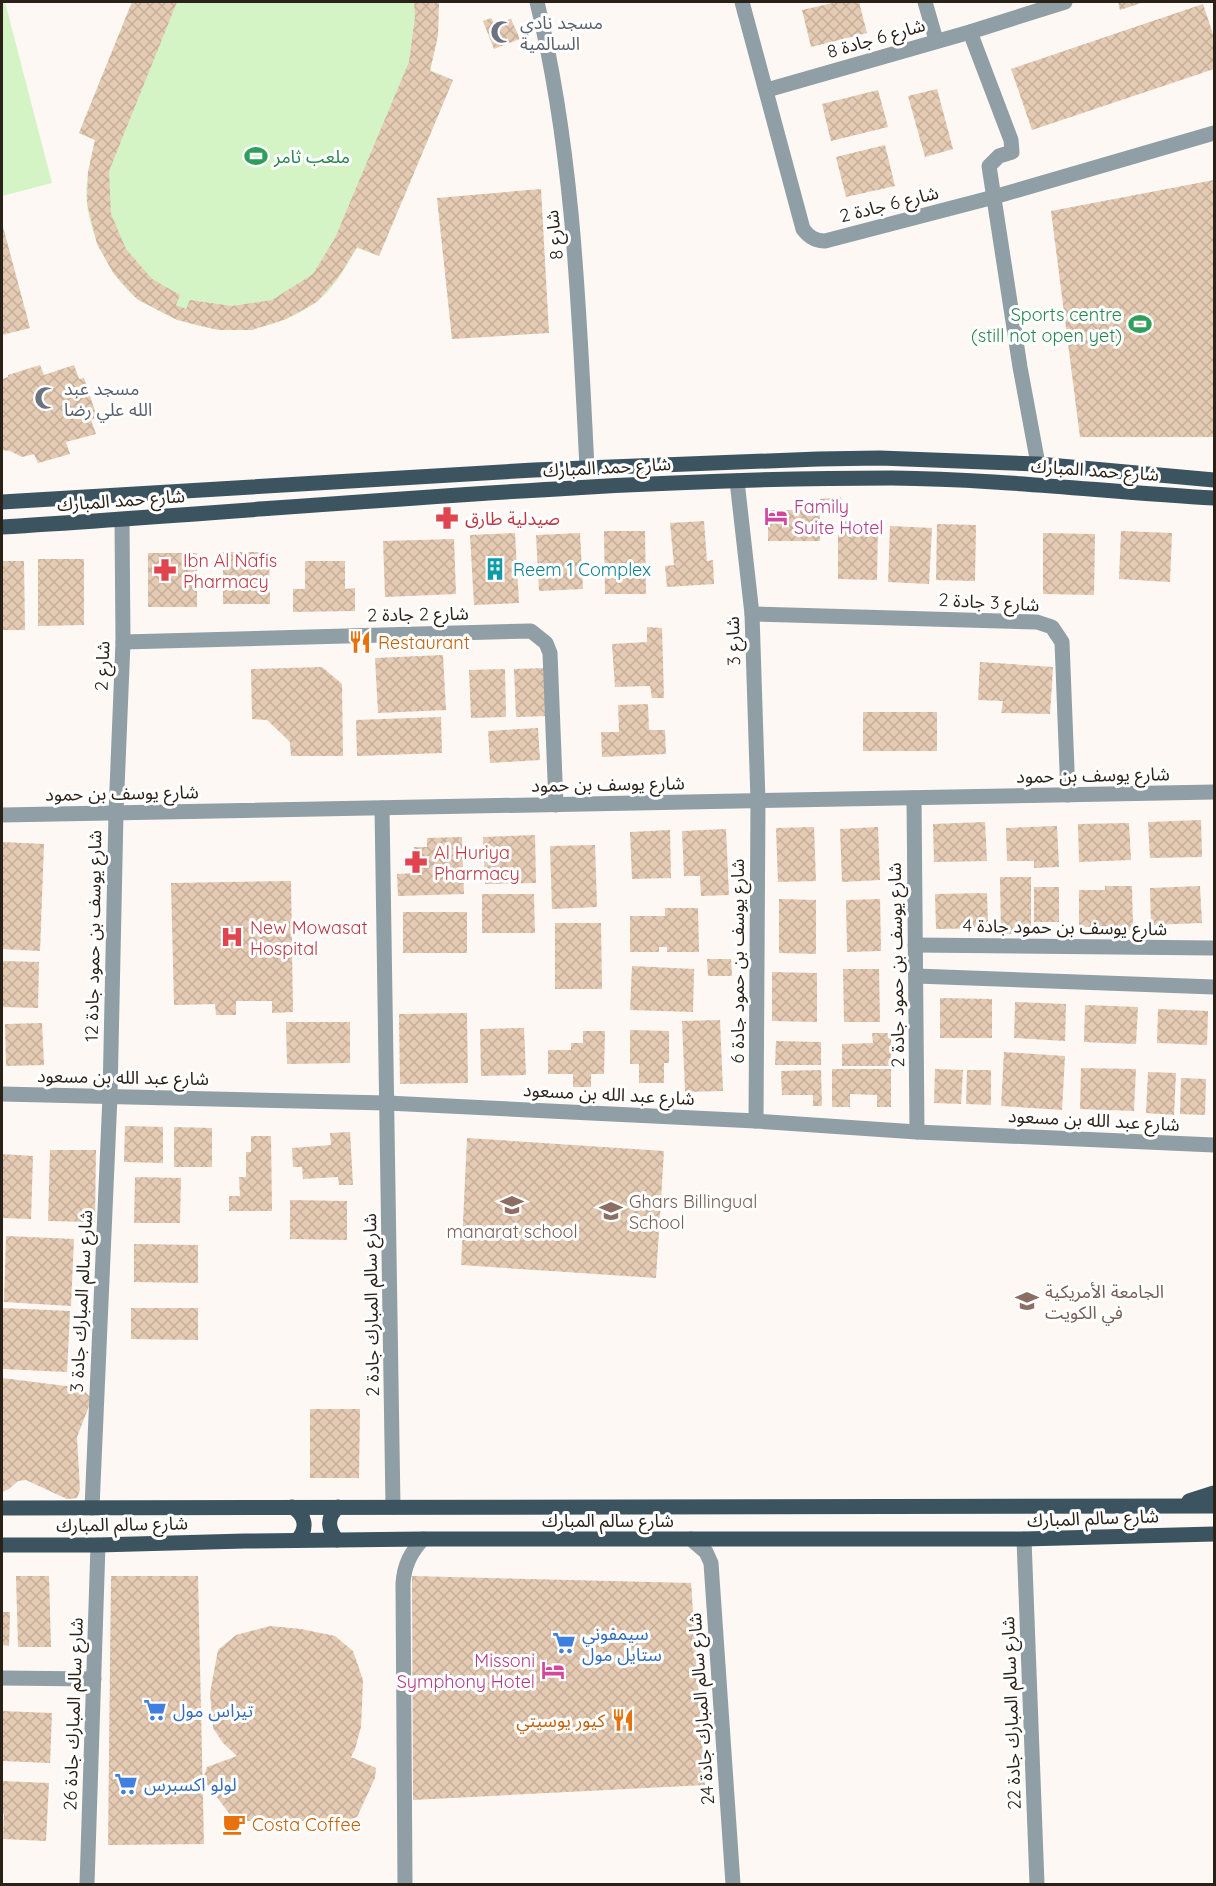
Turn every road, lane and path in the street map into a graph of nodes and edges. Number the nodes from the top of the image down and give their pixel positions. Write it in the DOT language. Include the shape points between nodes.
graph roads {
  1 [pos="537,2"];
  2 [pos="742,2"];
  3 [pos="925,2"];
  4 [pos="1065,2"];
  5 [pos="970,32"];
  6 [pos="936,40"];
  7 [pos="767,90"];
  8 [pos="1215,133"];
  9 [pos="994,197"];
  10 [pos="1038,464"];
  11 [pos="587,468"];
  12 [pos="1215,480"];
  13 [pos="737,481"];
  14 [pos="1215,498"];
  15 [pos="2,502"];
  16 [pos="122,520"];
  17 [pos="2,527"];
  18 [pos="752,614"];
  19 [pos="123,642"];
  20 [pos="1215,792"];
  21 [pos="1068,795"];
  22 [pos="914,798"];
  23 [pos="758,801"];
  24 [pos="556,805"];
  25 [pos="382,808"];
  26 [pos="116,813"];
  27 [pos="2,815"];
  28 [pos="915,945"];
  29 [pos="1215,948"];
  30 [pos="916,976"];
  31 [pos="1215,987"];
  32 [pos="2,1094"];
  33 [pos="110,1096"];
  34 [pos="387,1103"];
  35 [pos="756,1121"];
  36 [pos="917,1132"];
  37 [pos="1215,1145"];
  38 [pos="1215,1493"];
  39 [pos="1176,1506"];
  40 [pos="1215,1506"];
  41 [pos="292,1507"];
  42 [pos="338,1507"];
  43 [pos="393,1507"];
  44 [pos="2,1508"];
  45 [pos="92,1508"];
  46 [pos="1215,1534"];
  47 [pos="423,1539"];
  48 [pos="691,1539"];
  49 [pos="1024,1539"];
  50 [pos="297,1540"];
  51 [pos="338,1540"];
  52 [pos="2,1545"];
  53 [pos="98,1545"];
  54 [pos="2,1678"];
  55 [pos="94,1679"];
  56 [pos="87,1884"];
  57 [pos="405,1884"];
  58 [pos="733,1884"];
  59 [pos="1037,1884"];
  1 -- 11 [label="street, شارع 8" via="562,130 578,277"];
  2 -- 7 [label="street, شارع 6 جادة 2"];
  3 -- 6 [label="street"];
  4 -- 5 [label="street, شارع 6 جادة 8"];
  5 -- 6 [label="street, شارع 6 جادة 8"];
  5 -- 9 [label="street" via="1011,140 1012,152 999,156 989,166"];
  6 -- 7 [label="street, شارع 6 جادة 8"];
  7 -- 9 [label="street, شارع 6 جادة 2" via="803,229 813,239 825,241"];
  8 -- 9 [label="street, شارع 6 جادة 2"];
  9 -- 10 [label="street"];
  10 -- 11 [label="main road, شارع حمد المبارك" via="859,458"];
  10 -- 12 [label="main road, شارع حمد المبارك"];
  11 -- 15 [label="main road, شارع حمد المبارك"];
  13 -- 14 [label="main road, شارع حمد المبارك" via="961,480"];
  13 -- 16 [label="main road, شارع حمد المبارك" via="370,500"];
  13 -- 18 [label="street, شارع 3"];
  16 -- 17 [label="main road, شارع حمد المبارك"];
  16 -- 19 [label="street, شارع 2"];
  18 -- 21 [label="street, شارع 3 جادة 2" via="1037,622 1052,627 1062,642"];
  18 -- 23 [label="street, شارع 3"];
  19 -- 24 [label="street, شارع 2 جادة 2" via="531,631 546,643 550,653"];
  19 -- 26 [label="street, شارع 2"];
  20 -- 21 [label="street, شارع يوسف بن حمود"];
  21 -- 22 [label="street, شارع يوسف بن حمود"];
  22 -- 23 [label="street, شارع يوسف بن حمود"];
  22 -- 28 [label="street, شارع يوسف بن حمود جادة 2"];
  23 -- 24 [label="street, شارع يوسف بن حمود"];
  23 -- 35 [label="street, شارع يوسف بن حمود جادة 6"];
  24 -- 25 [label="street, شارع يوسف بن حمود"];
  25 -- 26 [label="street, شارع يوسف بن حمود"];
  25 -- 34 [label="street, شارع سالم المبارك جادة 2"];
  26 -- 27 [label="street, شارع يوسف بن حمود"];
  26 -- 33 [label="street, شارع يوسف بن حمود جادة 12"];
  28 -- 29 [label="street, شارع يوسف بن حمود جادة 4"];
  28 -- 30 [label="street, شارع يوسف بن حمود جادة 2"];
  30 -- 31 [label="street"];
  30 -- 36 [label="street, شارع يوسف بن حمود جادة 2"];
  32 -- 33 [label="street, شارع عبد الله بن مسعود"];
  33 -- 34 [label="street, شارع عبد الله بن مسعود"];
  33 -- 45 [label="street, شارع سالم المبارك جادة 3"];
  34 -- 35 [label="street, شارع عبد الله بن مسعود"];
  34 -- 43 [label="street, شارع سالم المبارك جادة 2"];
  35 -- 36 [label="street, شارع عبد الله بن مسعود"];
  36 -- 37 [label="street, شارع عبد الله بن مسعود"];
  38 -- 39 [label="main road"];
  39 -- 40 [label="main road, شارع سالم المبارك"];
  39 -- 43 [label="main road, شارع سالم المبارك"];
  41 -- 42 [label="main road, شارع سالم المبارك"];
  41 -- 45 [label="main road, شارع سالم المبارك"];
  41 -- 50 [label="main road" via="304,1522"];
  42 -- 43 [label="main road, شارع سالم المبارك"];
  42 -- 51 [label="main road" via="329,1519 329,1527"];
  44 -- 45 [label="main road, شارع سالم المبارك"];
  46 -- 49 [label="main road, شارع سالم المبارك"];
  47 -- 48 [label="main road, شارع سالم المبارك"];
  47 -- 51 [label="main road, شارع سالم المبارك"];
  47 -- 57 [label="street" via="406,1564 403,1584"];
  48 -- 49 [label="main road, شارع سالم المبارك"];
  48 -- 58 [label="street, شارع سالم المبارك جادة 24" via="706,1552 711,1563"];
  49 -- 59 [label="street, شارع سالم المبارك جادة 22"];
  50 -- 51 [label="main road, شارع سالم المبارك"];
  50 -- 53 [label="main road, شارع سالم المبارك"];
  52 -- 53 [label="main road, شارع سالم المبارك"];
  53 -- 55 [label="street, شارع سالم المبارك جادة 26"];
  54 -- 55 [label="street"];
  55 -- 56 [label="street, شارع سالم المبارك جادة 26"];
}
